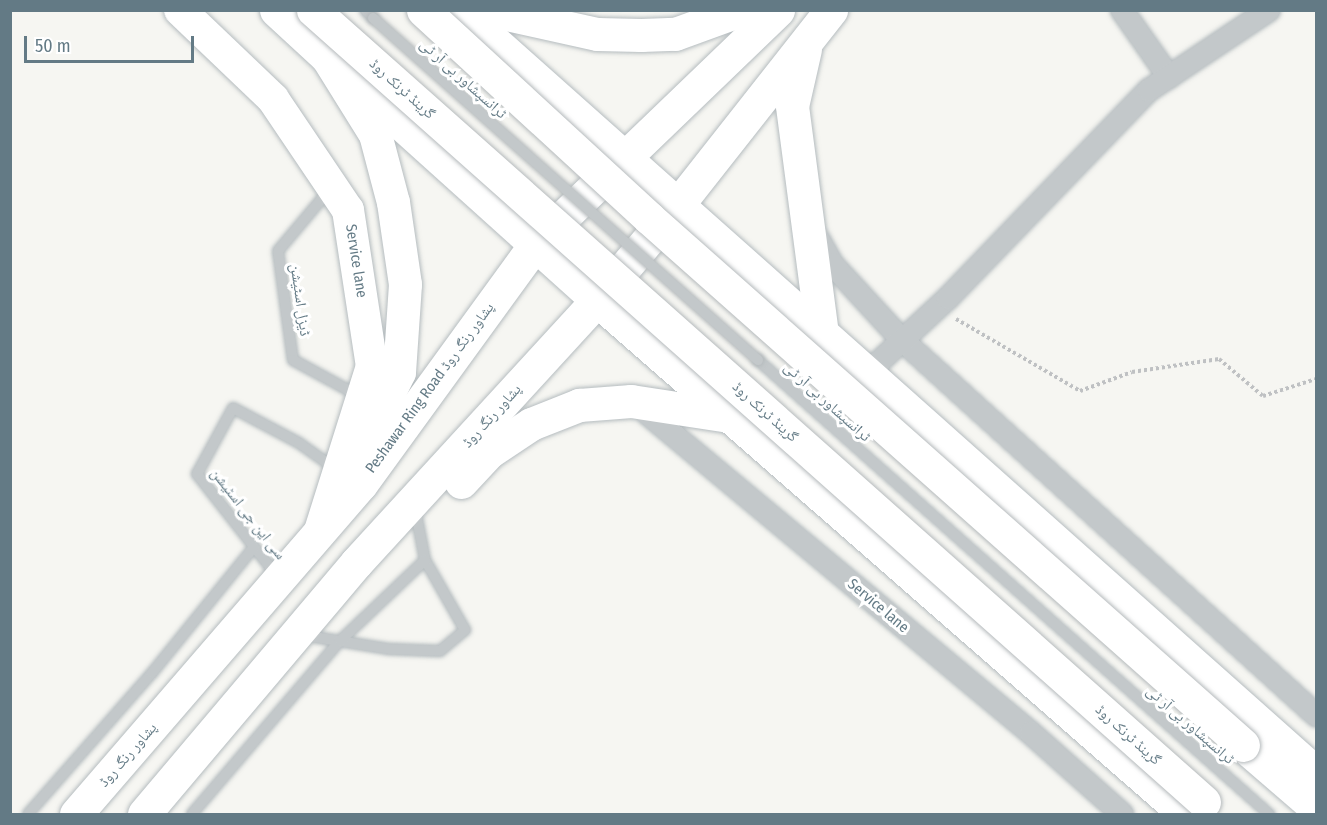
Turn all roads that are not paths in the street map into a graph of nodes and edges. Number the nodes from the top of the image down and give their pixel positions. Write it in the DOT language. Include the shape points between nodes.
graph roads {
  1 [pos="180,10"];
  2 [pos="276,10"];
  3 [pos="313,10"];
  4 [pos="423,10"];
  5 [pos="459,10"];
  6 [pos="488,10"];
  7 [pos="741,10"];
  8 [pos="778,10"];
  9 [pos="831,10"];
  10 [pos="1122,10"];
  11 [pos="1269,10"];
  12 [pos="369,14"];
  13 [pos="532,16"];
  14 [pos="716,17"];
  15 [pos="808,35"];
  16 [pos="327,57"];
  17 [pos="1169,77"];
  18 [pos="624,158"];
  19 [pos="332,186"];
  20 [pos="676,207"];
  21 [pos="804,213"];
  22 [pos="536,243"];
  23 [pos="597,300"];
  24 [pos="822,333"];
  25 [pos="902,340"];
  26 [pos="867,373"];
  27 [pos="362,398"];
  28 [pos="631,401"];
  29 [pos="729,416"];
  30 [pos="349,478"];
  31 [pos="416,511"];
  32 [pos="254,547"];
  33 [pos="424,560"];
  34 [pos="279,579"];
  35 [pos="297,634"];
  36 [pos="340,641"];
  37 [pos="1317,715"];
  38 [pos="1317,773"];
  39 [pos="1317,808"];
  40 [pos="1202,810"];
  41 [pos="28,814"];
  42 [pos="76,814"];
  43 [pos="144,814"];
  44 [pos="192,814"];
  45 [pos="1122,814"];
  46 [pos="1269,814"];
  1 -- 19 [label="street, Service lane" via="273,99"];
  2 -- 16 [label="highway"];
  3 -- 40 [label="highway, گرینڈ ٹرنک روڈ, bridge"];
  4 -- 39 [label="highway, bridge" via="649,218"];
  5 -- 18 [label="highway"];
  6 -- 13 [label="highway"];
  7 -- 14 [label="highway"];
  8 -- 18 [label="highway"];
  9 -- 15 [label="highway, پشاور رنگ روڈ"];
  10 -- 17 [label="street"];
  11 -- 17 [label="street"];
  12 -- 46 [label="lane, ٹرانسپشاور بی آر ٹی, bridge"];
  13 -- 14 [label="highway" via="597,34 641,35 675,34"];
  15 -- 20 [label="highway, پشاور رنگ روڈ"];
  15 -- 21 [label="highway" via="792,106"];
  16 -- 22 [label="highway"];
  16 -- 30 [label="highway" via="375,134 393,202 405,284 399,372"];
  17 -- 25 [label="street" via="1149,90"];
  18 -- 20 [label="highway"];
  18 -- 22 [label="highway"];
  19 -- 27 [label="street, Service lane" via="348,210 372,366"];
  19 -- 27 [label="lane, ڈیزل اسٹیشن" via="278,251 294,360"];
  20 -- 23 [label="highway, پشاور رنگ روڈ"];
  20 -- 24 [label="highway"];
  21 -- 24 [label="highway"];
  21 -- 25 [label="street" via="832,264"];
  22 -- 23 [label="highway"];
  22 -- 30 [label="highway, Peshawar Ring Road پشاور رنگ روڈ"];
  23 -- 29 [label="highway"];
  23 -- 31 [label="highway, پشاور رنگ روڈ"];
  24 -- 26 [label="highway"];
  25 -- 26 [label="street"];
  25 -- 37 [label="street"];
  26 -- 38 [label="highway"];
  27 -- 30 [label="street, Service lane"];
  28 -- 29 [label="highway"];
  28 -- 31 [label="highway" via="579,405 531,424 489,452 452,493"];
  28 -- 45 [label="street, Service lane" via="1032,734"];
  29 -- 40 [label="highway"];
  30 -- 32 [label="lane, سی این جی اسٹیشن" via="299,443 233,408 197,474"];
  30 -- 34 [label="highway, پشاور رنگ روڈ" via="320,531"];
  31 -- 33 [label="lane"];
  31 -- 35 [label="highway" via="356,563"];
  32 -- 34 [label="lane, سی این جی اسٹیشن"];
  32 -- 41 [label="lane" via="152,674"];
  33 -- 36 [label="lane"];
  33 -- 36 [label="lane" via="465,630 440,651"];
  34 -- 42 [label="highway, پشاور رنگ روڈ"];
  35 -- 36 [label="lane"];
  35 -- 43 [label="highway"];
  36 -- 44 [label="lane"];
}
